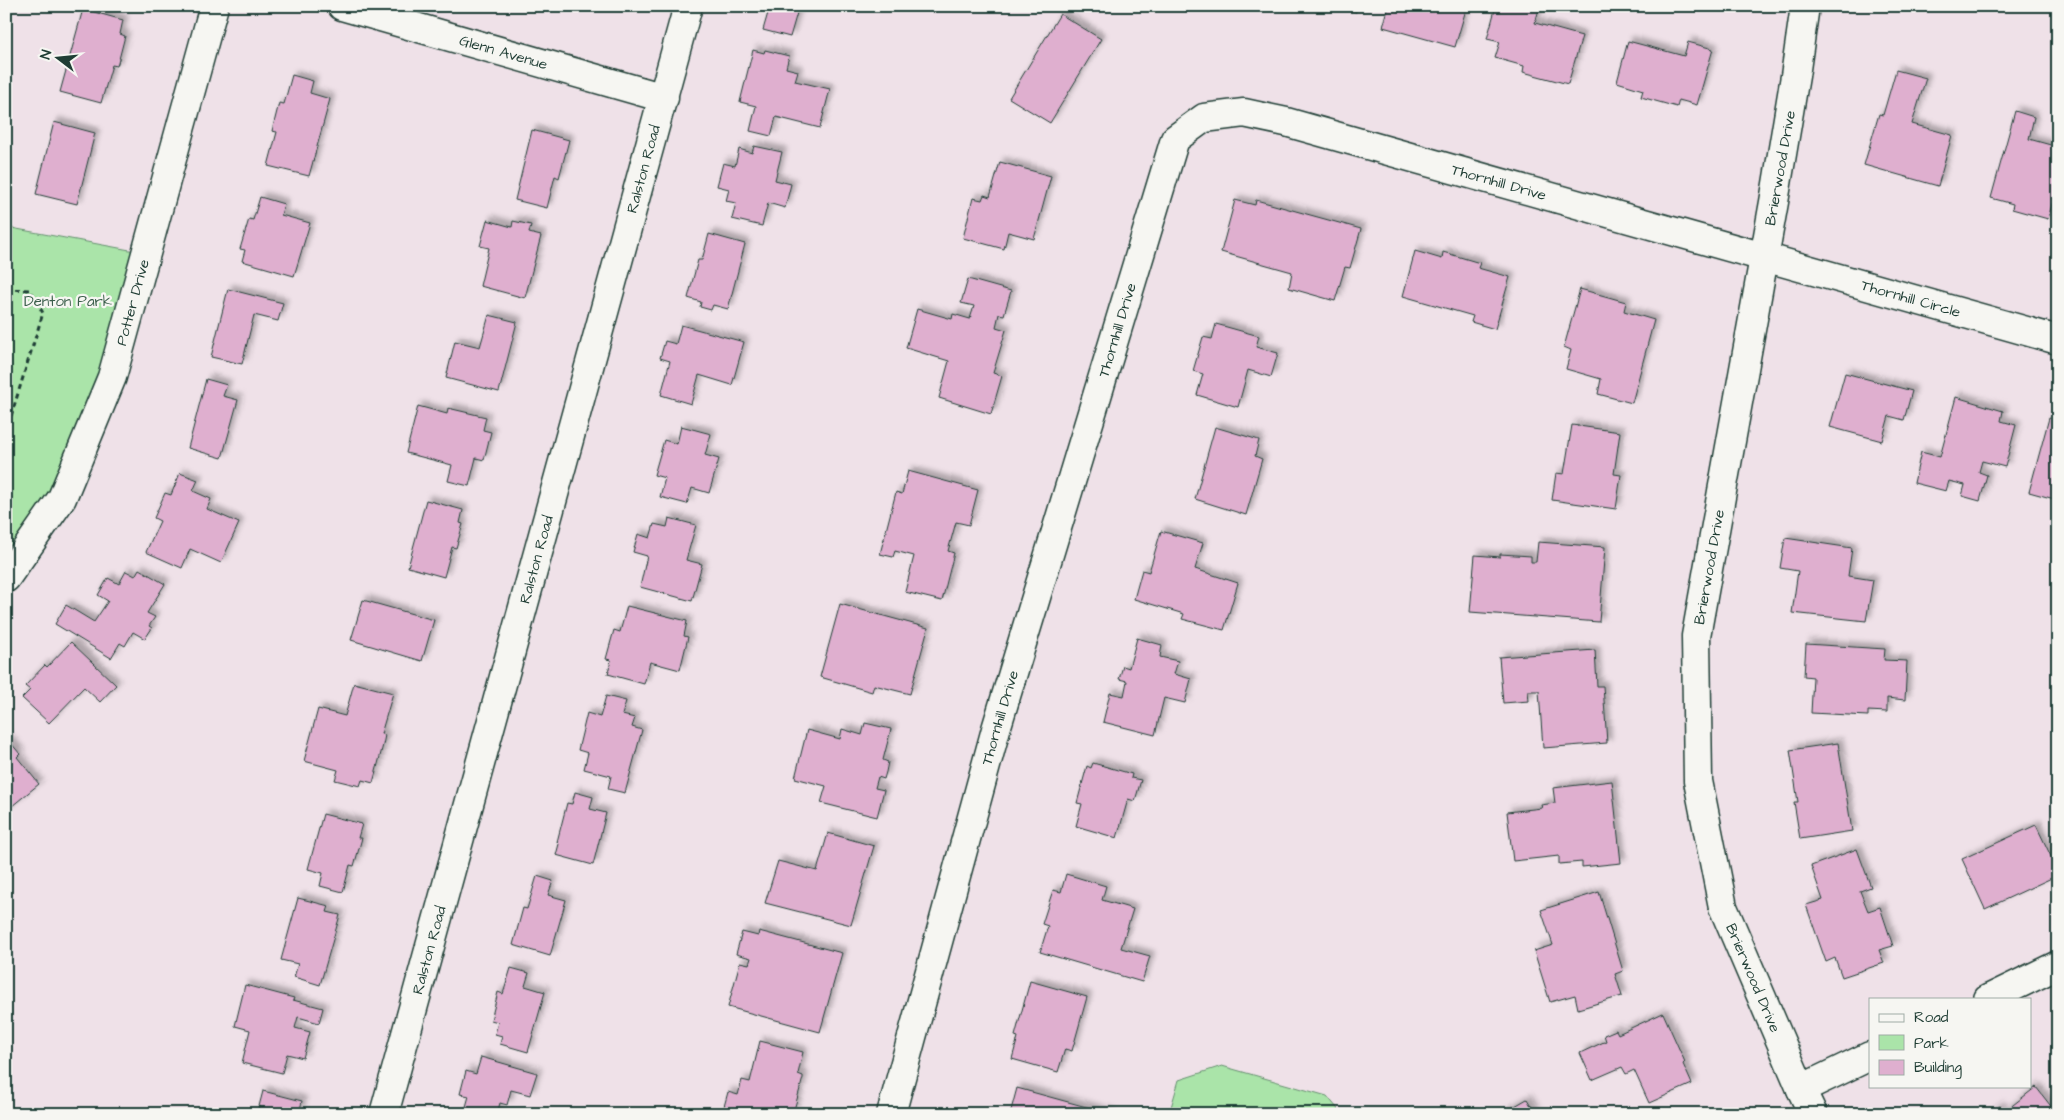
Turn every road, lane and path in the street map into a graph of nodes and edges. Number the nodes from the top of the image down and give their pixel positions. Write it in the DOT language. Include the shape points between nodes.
graph roads {
  1 [pos="214,6"];
  2 [pos="342,6"];
  3 [pos="688,6"];
  4 [pos="1805,6"];
  5 [pos="664,98"];
  6 [pos="1765,256"];
  7 [pos="6,289"];
  8 [pos="2058,340"];
  9 [pos="6,432"];
  10 [pos="6,578"];
  11 [pos="2058,965"];
  12 [pos="1990,998"];
  13 [pos="1869,1056"];
  14 [pos="1801,1089"];
  15 [pos="384,1114"];
  16 [pos="891,1114"];
  17 [pos="1813,1114"];
  1 -- 10 [label="street, Potter Drive" via="112,377 62,498"];
  2 -- 5 [label="street, Glenn Avenue"];
  3 -- 5 [label="street, Ralston Road"];
  4 -- 6 [label="street, Brierwood Drive"];
  5 -- 15 [label="street, Ralston Road"];
  6 -- 8 [label="street, Thornhill Circle"];
  6 -- 14 [label="street, Brierwood Drive" via="1696,636 1698,782 1723,907"];
  6 -- 16 [label="street, Thornhill Drive" via="1244,113 1204,118 1175,139 996,729"];
  7 -- 9 [label="path" via="30,290 44,313"];
  11 -- 12 [label="street"];
  13 -- 14 [label="street"];
  14 -- 17 [label="street, Brierwood Drive"];
}
